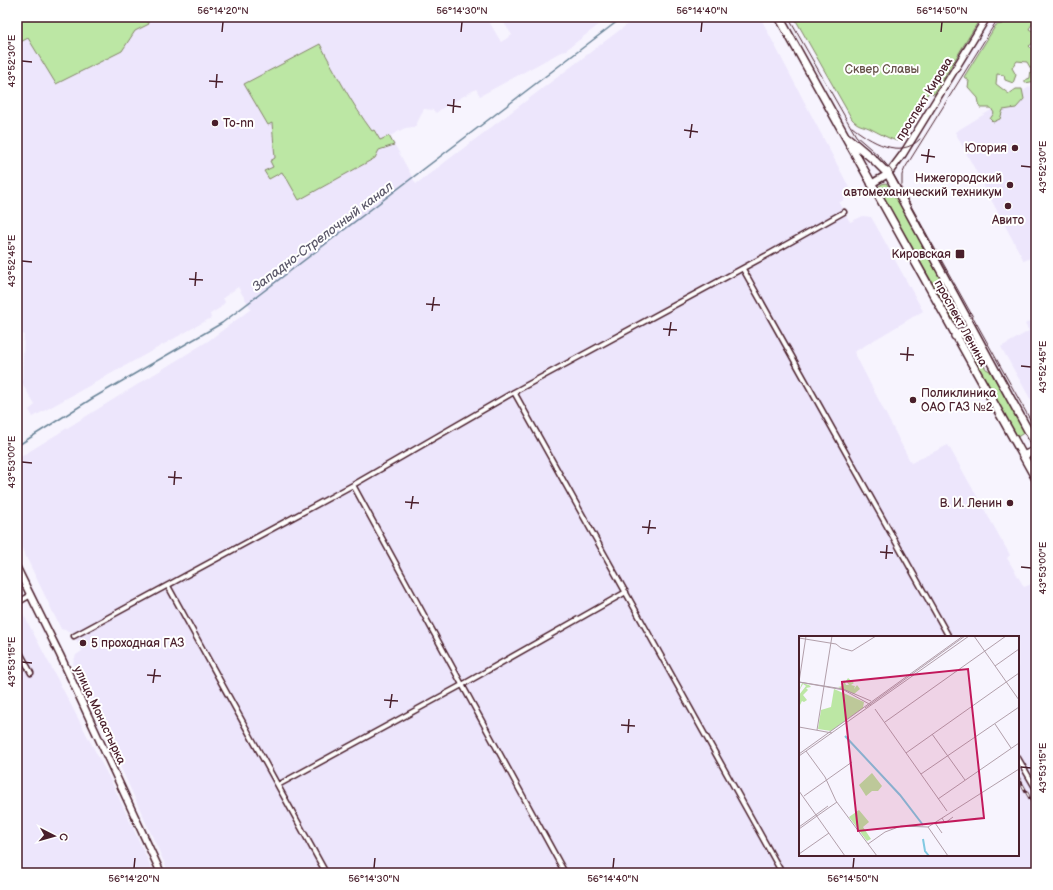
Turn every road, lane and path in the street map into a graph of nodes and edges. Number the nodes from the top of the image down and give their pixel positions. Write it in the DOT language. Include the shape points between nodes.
graph roads {
  1 [pos="779,17"];
  2 [pos="987,17"];
  3 [pos="844,135"];
  4 [pos="888,174"];
  5 [pos="871,184"];
  6 [pos="844,212"];
  7 [pos="743,269"];
  8 [pos="971,327"];
  9 [pos="955,336"];
  10 [pos="514,392"];
  11 [pos="1036,444"];
  12 [pos="1036,450"];
  13 [pos="1023,456"];
  14 [pos="1036,479"];
  15 [pos="353,485"];
  16 [pos="17,568"];
  17 [pos="168,586"];
  18 [pos="626,592"];
  19 [pos="30,595"];
  20 [pos="17,603"];
  21 [pos="74,636"];
  22 [pos="948,636"];
  23 [pos="17,647"];
  24 [pos="31,673"];
  25 [pos="462,685"];
  26 [pos="1019,760"];
  27 [pos="278,785"];
  28 [pos="1036,789"];
  29 [pos="161,873"];
  30 [pos="326,873"];
  31 [pos="565,873"];
  32 [pos="782,873"];
  1 -- 3 [label="main road, проспект Ленина"];
  2 -- 4 [label="street, проспект Кирова" via="903,154"];
  3 -- 4 [label="main road, проспект Ленина"];
  3 -- 5 [label="main road, проспект Ленина"];
  4 -- 5 [label="street, проспект Кирова"];
  4 -- 8 [label="main road, проспект Ленина"];
  5 -- 9 [label="main road, проспект Ленина"];
  6 -- 7 [label="street"];
  7 -- 10 [label="street"];
  7 -- 22 [label="street"];
  8 -- 9 [label="main road"];
  8 -- 11 [label="main road, проспект Ленина"];
  9 -- 13 [label="main road, проспект Ленина"];
  10 -- 15 [label="street"];
  10 -- 18 [label="street"];
  12 -- 13 [label="main road"];
  13 -- 14 [label="main road, проспект Ленина"];
  15 -- 17 [label="street"];
  15 -- 25 [label="street"];
  16 -- 19 [label="street, улица Монастырка"];
  17 -- 21 [label="street"];
  17 -- 27 [label="street"];
  18 -- 25 [label="street"];
  18 -- 32 [label="street"];
  19 -- 20 [label="street"];
  19 -- 29 [label="street, улица Монастырка"];
  23 -- 24 [label="street"];
  25 -- 27 [label="street"];
  25 -- 31 [label="street"];
  26 -- 28 [label="street"];
  27 -- 30 [label="street"];
}
